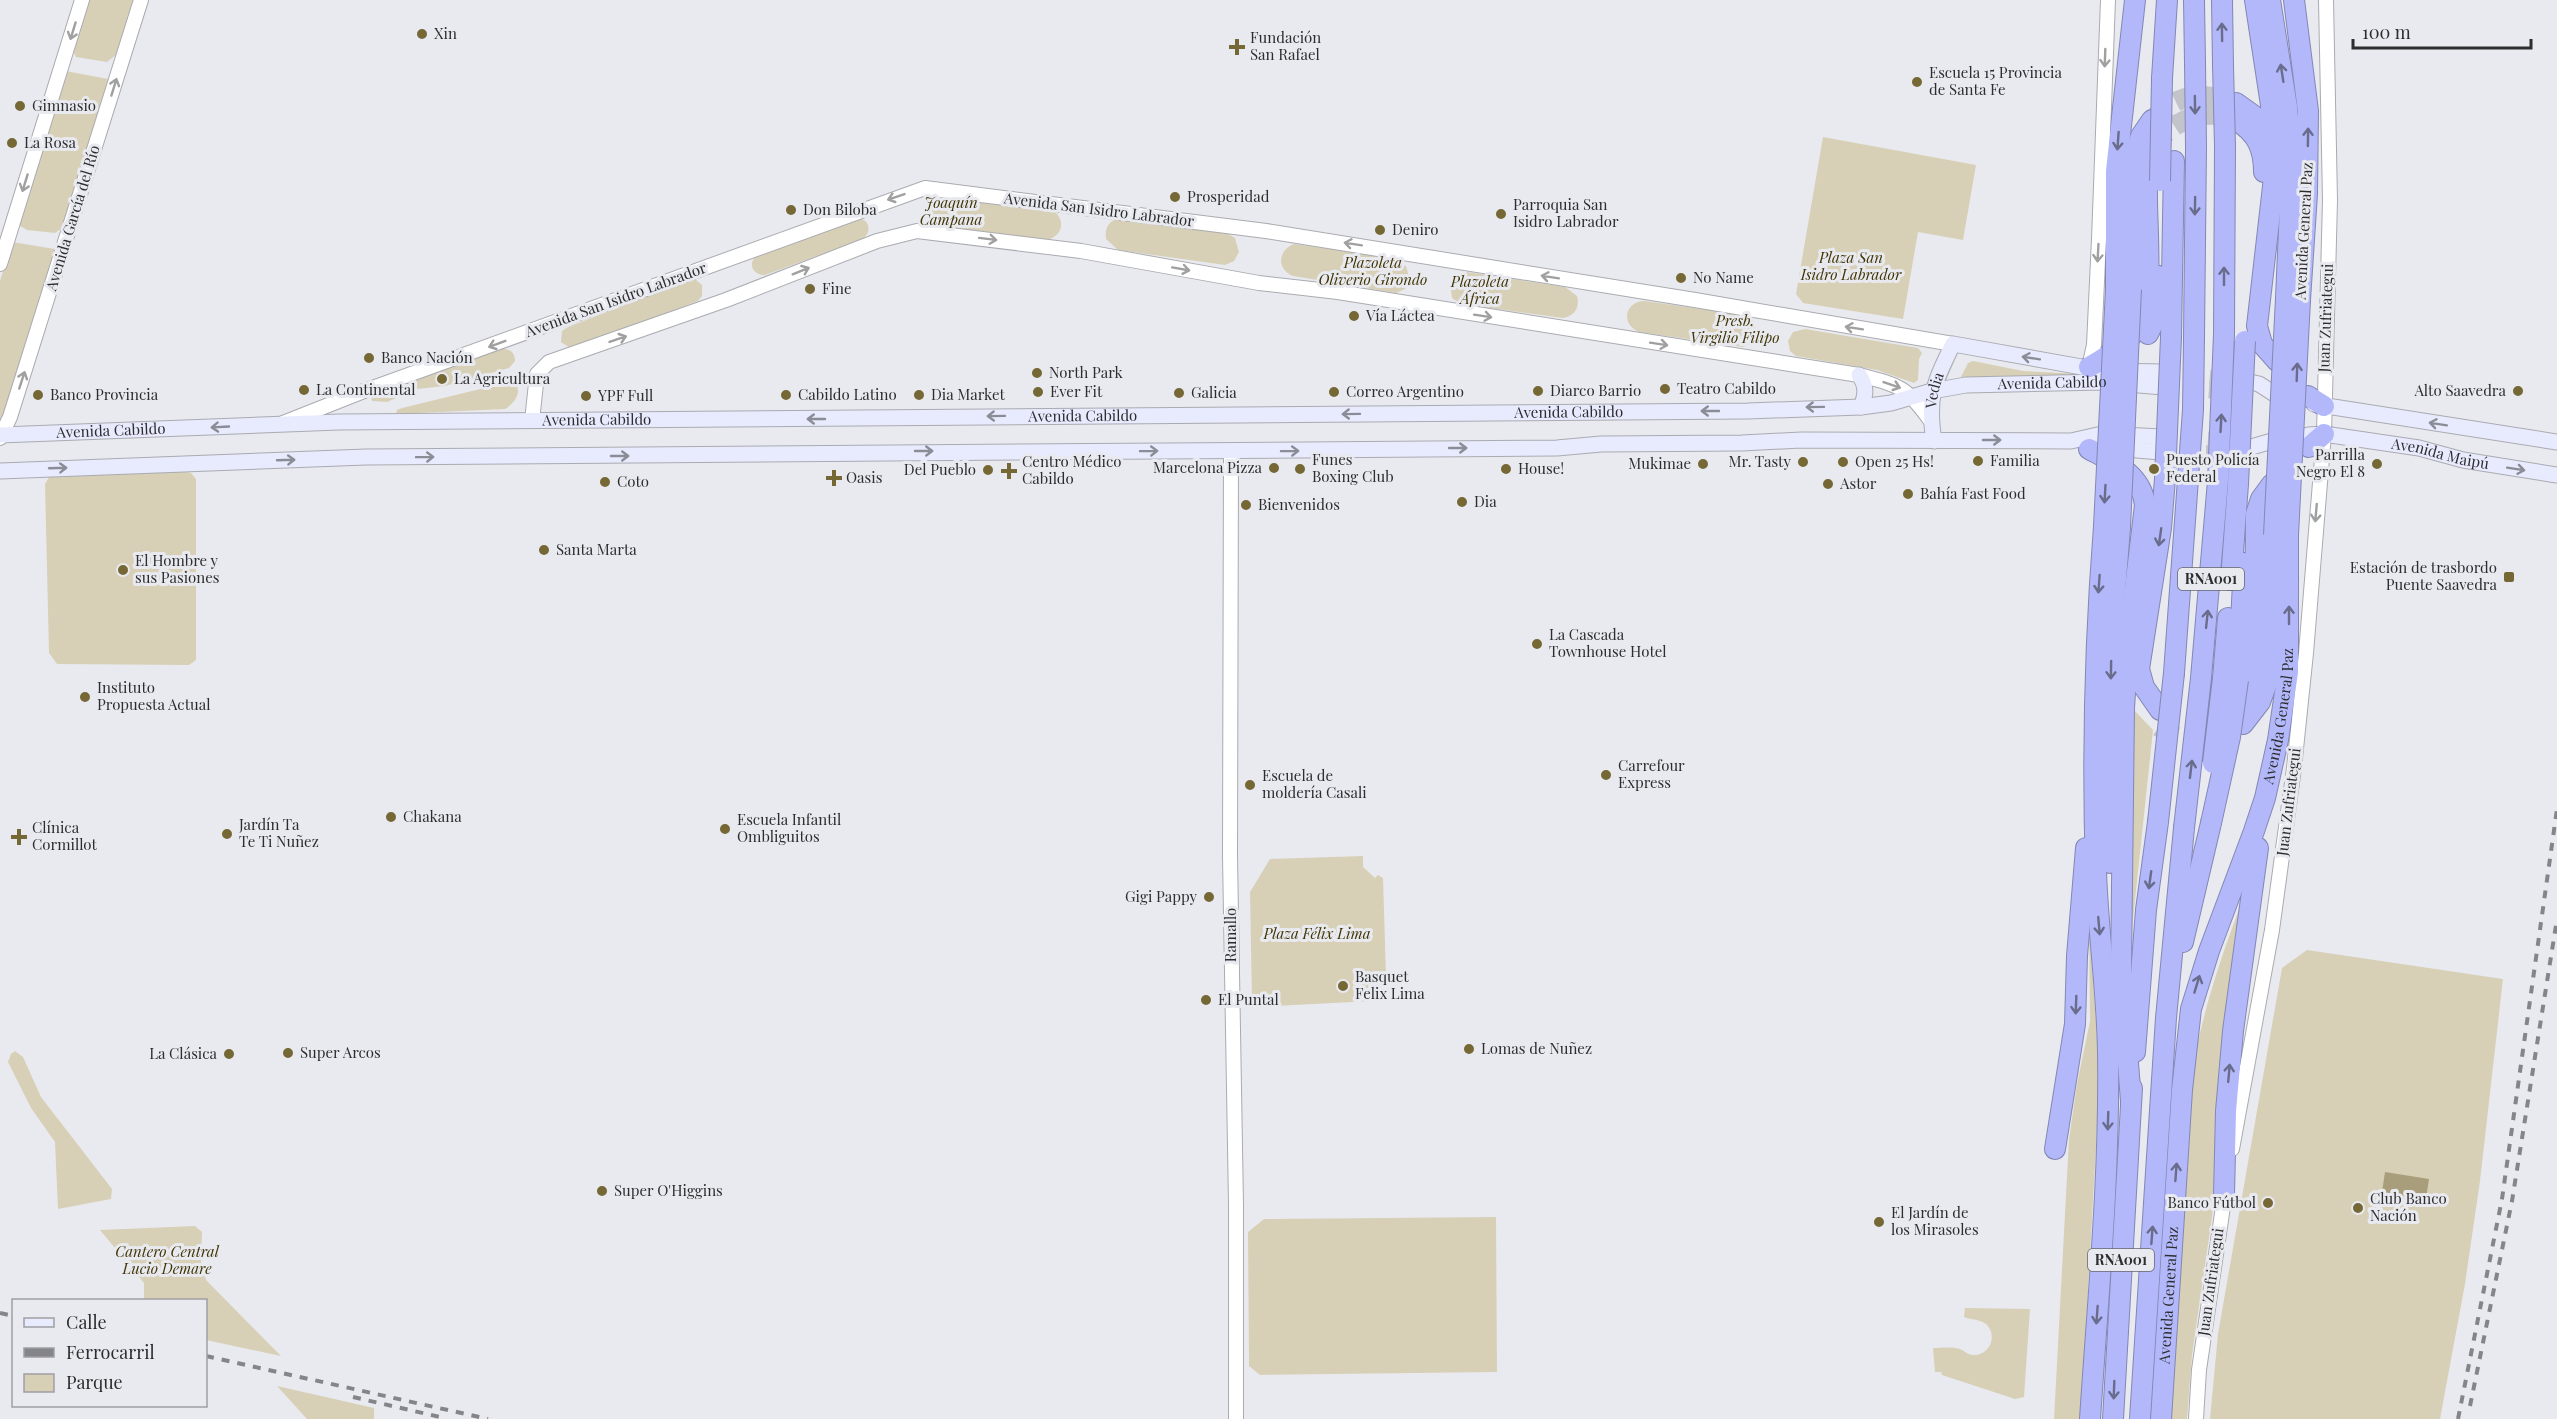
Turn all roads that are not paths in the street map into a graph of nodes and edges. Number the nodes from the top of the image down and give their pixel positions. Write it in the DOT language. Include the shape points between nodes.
graph roads {
  1 [pos="82,0"];
  2 [pos="141,0"];
  3 [pos="2108,0"];
  4 [pos="2135,0"];
  5 [pos="2169,0"];
  6 [pos="2194,0"];
  7 [pos="2222,0"];
  8 [pos="2255,0"];
  9 [pos="2270,0"];
  10 [pos="2294,0"];
  11 [pos="2326,0"];
  12 [pos="2167,75"];
  13 [pos="2152,120"];
  14 [pos="2153,148"];
  15 [pos="2274,152"];
  16 [pos="0,264"];
  17 [pos="2123,289"];
  18 [pos="2293,299"];
  19 [pos="1953,344"];
  20 [pos="2277,361"];
  21 [pos="2097,363"];
  22 [pos="1859,375"];
  23 [pos="2250,388"];
  24 [pos="1932,391"];
  25 [pos="2276,395"];
  26 [pos="1912,398"];
  27 [pos="2314,401"];
  28 [pos="1861,406"];
  29 [pos="1930,420"];
  30 [pos="532,421"];
  31 [pos="278,425"];
  32 [pos="1,436"];
  33 [pos="2312,439"];
  34 [pos="1934,441"];
  35 [pos="2272,441"];
  36 [pos="2557,442"];
  37 [pos="2083,443"];
  38 [pos="2248,445"];
  39 [pos="1232,451"];
  40 [pos="0,471"];
  41 [pos="2557,475"];
  42 [pos="2112,527"];
  43 [pos="2281,535"];
  44 [pos="2127,664"];
  45 [pos="2230,679"];
  46 [pos="2243,700"];
  47 [pos="2243,724"];
  48 [pos="2265,798"];
  49 [pos="2094,801"];
  50 [pos="2121,974"];
  51 [pos="2166,1018"];
  52 [pos="2131,1101"];
  53 [pos="2055,1149"];
  54 [pos="2224,1194"];
  55 [pos="1236,1419"];
  56 [pos="2091,1419"];
  57 [pos="2113,1419"];
  58 [pos="2140,1419"];
  59 [pos="2160,1419"];
  60 [pos="2196,1419"];
  1 -- 16 [label="street, one-way"];
  32 -- 2 [label="street, Avenida García del Río, one-way"];
  3 -- 21 [label="street, one-way" via="2094,345"];
  4 -- 17 [label="highway, one-way" via="2116,171"];
  5 -- 12 [label="highway"];
  6 -- 52 [label="highway, RNA001, one-way, bridge" via="2193,410 2174,674 2146,910"];
  51 -- 7 [label="highway, Avenida General Paz / RNA001, one-way, bridge" via="2218,481 2224,334"];
  8 -- 15 [label="highway"];
  18 -- 9 [label="highway, one-way" via="2292,161"];
  18 -- 10 [label="highway, Avenida General Paz, one-way" via="2307,194 2308,111"];
  11 -- 27 [label="street, Juan Zufriategui" via="2330,200"];
  12 -- 21 [label="highway, bridge" via="2157,315 2140,343"];
  12 -- 44 [label="highway, one-way, bridge" via="2174,161 2165,479 2160,538 2139,669 2160,718 2148,716 2136,700"];
  13 -- 17 [label="highway" via="2136,150"];
  14 -- 21 [label="highway" via="2146,171 2145,310 2133,334"];
  15 -- 20 [label="highway" via="2274,189 2257,326 2262,344"];
  15 -- 45 [label="highway, bridge" via="2258,118 2236,112 2261,147 2264,183 2249,275"];
  17 -- 42 [label="highway, one-way, bridge"];
  43 -- 18 [label="highway, Avenida General Paz, one-way, bridge"];
  21 -- 19 [label="main road, Avenida Cabildo, one-way"];
  19 -- 24 [label="main road, Vedia"];
  19 -- 31 [label="street, Avenida San Isidro Labrador, one-way" via="1266,231 925,188 364,390"];
  21 -- 24 [label="main road, Avenida Cabildo" via="2104,371 2164,380 1966,385"];
  22 -- 26 [label="street, one-way" via="1898,385"];
  22 -- 28 [label="main road" via="1865,389"];
  30 -- 22 [label="street, one-way" via="537,375 549,363 877,242 917,231 1081,251 1259,283 1338,292"];
  23 -- 25 [label="main road" via="2259,384"];
  24 -- 26 [label="main road, Avenida Cabildo"];
  24 -- 29 [label="main road, Vedia"];
  26 -- 28 [label="main road, Avenida Cabildo"];
  26 -- 29 [label="street"];
  27 -- 33 [label="street, Juan Zufriategui"];
  36 -- 27 [label="main road, Avenida Maipú, one-way"];
  28 -- 30 [label="main road, Avenida Cabildo, one-way" via="1748,411"];
  29 -- 34 [label="main road, Vedia"];
  30 -- 31 [label="main road, Avenida Cabildo"];
  31 -- 32 [label="main road, Avenida Cabildo, one-way"];
  33 -- 41 [label="main road, Avenida Maipú, one-way" via="2419,448 2463,460"];
  33 -- 54 [label="street, Juan Zufriategui, one-way" via="2306,653 2294,768 2272,930"];
  34 -- 37 [label="main road, one-way"];
  39 -- 34 [label="main road, one-way"];
  35 -- 38 [label="main road"];
  37 -- 37 [label="main road" via="2102,434 2128,435 2163,448 2137,450"];
  37 -- 44 [label="highway" via="2129,473 2144,495"];
  40 -- 39 [label="main road, one-way" via="366,457"];
  39 -- 55 [label="street, Ramallo" via="1230,856"];
  42 -- 49 [label="highway, one-way" via="2096,634"];
  42 -- 50 [label="highway, one-way" via="2111,895"];
  43 -- 47 [label="highway" via="2269,677 2260,702"];
  48 -- 43 [label="highway, Avenida General Paz, one-way" via="2288,672"];
  44 -- 50 [label="highway"];
  45 -- 46 [label="highway" via="2247,507 2254,486 2271,476 2256,514 2255,668"];
  45 -- 51 [label="highway, bridge" via="2213,765 2210,827"];
  54 -- 48 [label="highway, one-way" via="2233,1031"];
  59 -- 48 [label="highway, Avenida General Paz, one-way" via="2191,1009"];
  49 -- 53 [label="highway, one-way" via="2083,864 2075,1024"];
  49 -- 56 [label="highway, one-way" via="2108,1119"];
  50 -- 52 [label="highway"];
  58 -- 51 [label="highway, Avenida General Paz / RNA001, one-way"];
  52 -- 57 [label="highway, RNA001, one-way"];
  54 -- 60 [label="street, Juan Zufriategui" via="2199,1370"];
}
